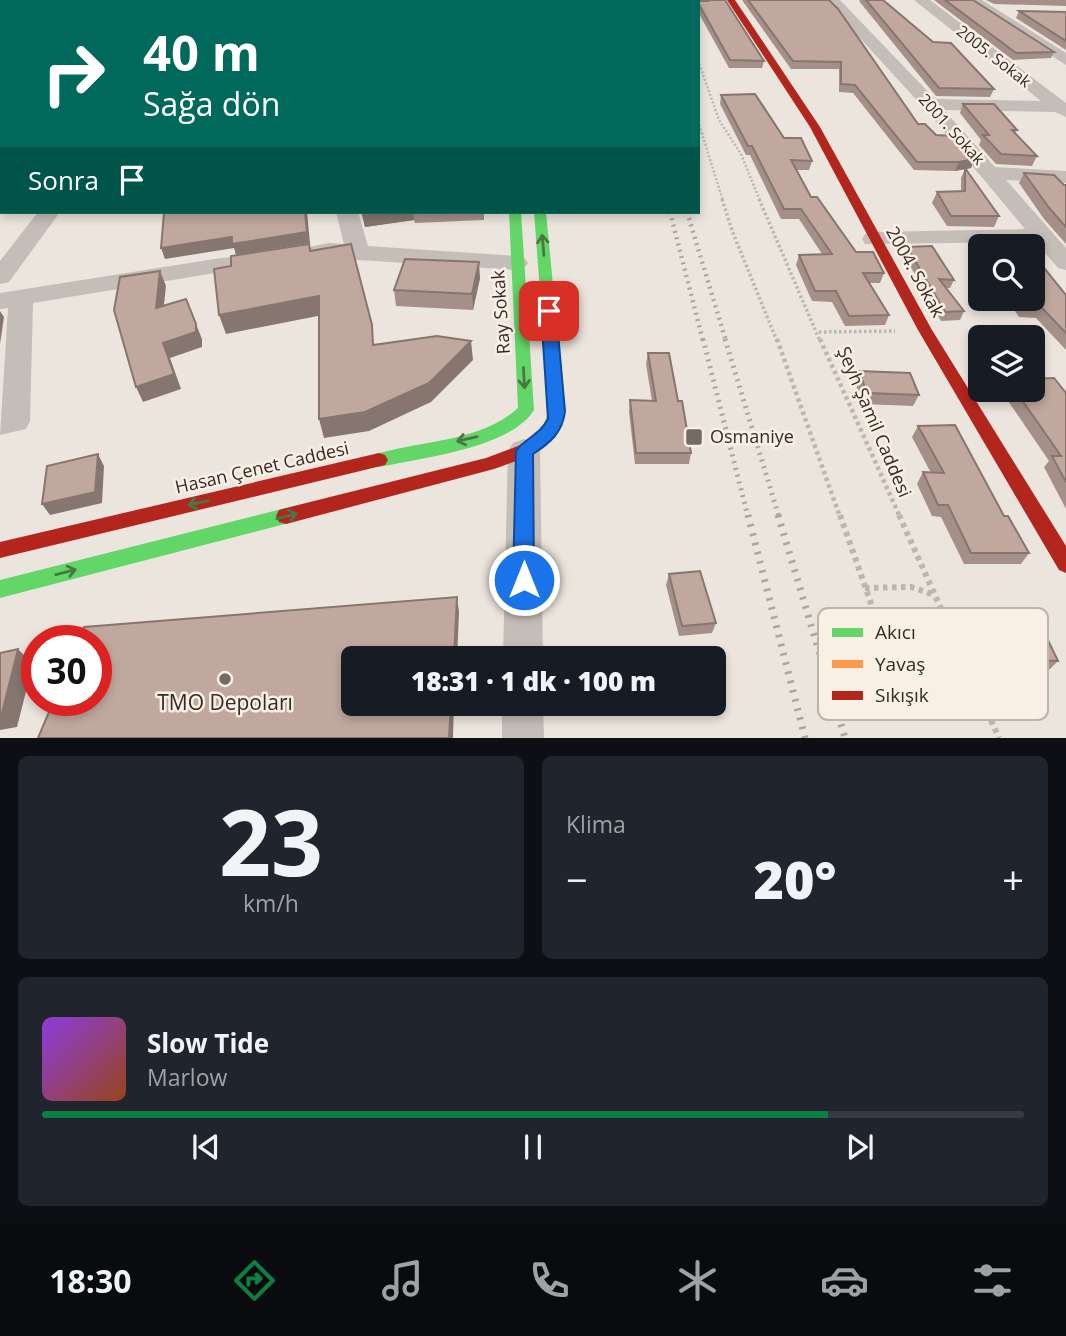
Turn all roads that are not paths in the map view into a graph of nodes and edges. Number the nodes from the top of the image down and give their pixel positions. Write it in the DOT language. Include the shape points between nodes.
graph roads {
  1 [pos="731,0"];
  2 [pos="832,0"];
  3 [pos="921,0"];
  4 [pos="973,0"];
  5 [pos="989,11"];
  6 [pos="1015,11"];
  7 [pos="1037,42"];
  8 [pos="1066,43"];
  9 [pos="1066,60"];
  10 [pos="930,104"];
  11 [pos="1061,105"];
  12 [pos="991,173"];
  13 [pos="1066,177"];
  14 [pos="48,214"];
  15 [pos="348,214"];
  16 [pos="514,214"];
  17 [pos="540,214"];
  18 [pos="1043,234"];
  19 [pos="31,236"];
  20 [pos="1045,236"];
  21 [pos="0,237"];
  22 [pos="968,237"];
  23 [pos="873,239"];
  24 [pos="358,253"];
  25 [pos="516,263"];
  26 [pos="1066,264"];
  27 [pos="0,277"];
  28 [pos="11,299"];
  29 [pos="526,410"];
  30 [pos="0,424"];
  31 [pos="524,451"];
  32 [pos="0,550"];
  33 [pos="1066,564"];
  34 [pos="0,589"];
  35 [pos="523,646"];
  36 [pos="523,716"];
  37 [pos="523,737"];
  1 -- 23 [label="street, 2004. Sokak" via="815,127"];
  2 -- 10 [label="street, 2001. Sokak"];
  3 -- 11 [label="street, 2005. Sokak"];
  4 -- 5 [label="street"];
  5 -- 6 [label="street"];
  5 -- 7 [label="street"];
  7 -- 8 [label="street"];
  7 -- 9 [label="street"];
  10 -- 11 [label="street"];
  10 -- 12 [label="street, 2001. Sokak"];
  12 -- 13 [label="street"];
  12 -- 18 [label="street, 2001. Sokak"];
  14 -- 19 [label="street"];
  15 -- 24 [label="street"];
  16 -- 25 [label="street, Ray Sokak"];
  31 -- 17 [label="street, one-way" via="547,436 557,411"];
  19 -- 21 [label="street"];
  19 -- 27 [label="street"];
  20 -- 26 [label="street, 2001. Sokak"];
  22 -- 23 [label="street"];
  23 -- 33 [label="street, 2004. Sokak"];
  24 -- 25 [label="street"];
  24 -- 28 [label="street" via="329,250"];
  25 -- 29 [label="street, Ray Sokak, one-way"];
  28 -- 30 [label="street" via="15,421"];
  29 -- 32 [label="street, Hasan Çenet Caddesi, one-way" via="519,421 489,433"];
  34 -- 31 [label="street, one-way" via="445,477"];
  31 -- 35 [label="street"];
  36 -- 37 [label="street"];
}
